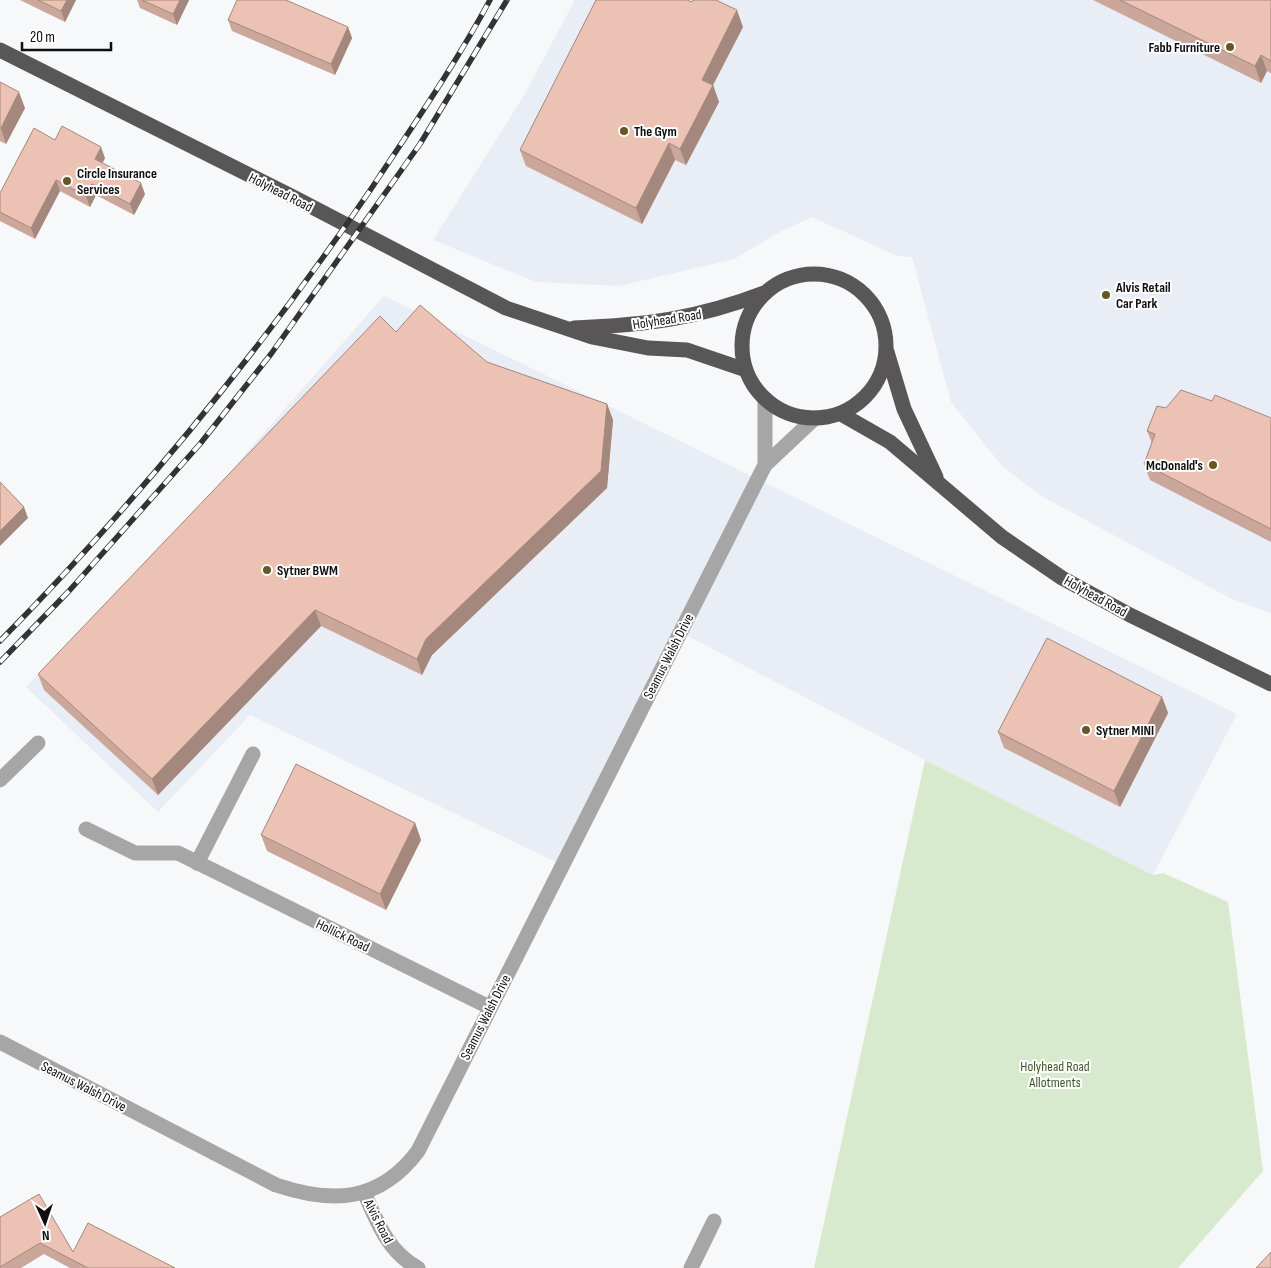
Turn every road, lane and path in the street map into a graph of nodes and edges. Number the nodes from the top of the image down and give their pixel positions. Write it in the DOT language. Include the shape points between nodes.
graph roads {
  1 [pos="0,50"];
  2 [pos="765,292"];
  3 [pos="565,328"];
  4 [pos="887,351"];
  5 [pos="743,369"];
  6 [pos="765,399"];
  7 [pos="841,414"];
  8 [pos="815,418"];
  9 [pos="765,465"];
  10 [pos="938,482"];
  11 [pos="1271,684"];
  12 [pos="38,743"];
  13 [pos="253,754"];
  14 [pos="0,780"];
  15 [pos="86,829"];
  16 [pos="197,863"];
  17 [pos="489,1007"];
  18 [pos="0,1042"];
  19 [pos="364,1192"];
  20 [pos="714,1221"];
  21 [pos="418,1268"];
  22 [pos="691,1268"];
  1 -- 3 [label="highway, Holyhead Road" via="506,308"];
  2 -- 3 [label="highway, Holyhead Road" via="722,309 672,320"];
  2 -- 4 [label="highway" via="807,274 838,278 853,285 864,292 878,314"];
  2 -- 5 [label="highway" via="755,303 744,327"];
  3 -- 5 [label="highway, Holyhead Road" via="618,343 687,350"];
  4 -- 7 [label="highway" via="872,388 860,402"];
  4 -- 10 [label="highway, Holyhead Road" via="904,409"];
  5 -- 6 [label="highway"];
  6 -- 8 [label="highway" via="789,414"];
  6 -- 9 [label="street"];
  7 -- 8 [label="highway"];
  7 -- 10 [label="highway, Holyhead Road" via="890,442"];
  8 -- 9 [label="street"];
  9 -- 17 [label="street, Seamus Walsh Drive"];
  10 -- 11 [label="highway, Holyhead Road" via="1002,537 1062,578"];
  12 -- 14 [label="street"];
  13 -- 16 [label="street"];
  15 -- 16 [label="street, Hollick Road" via="135,853 178,853"];
  16 -- 17 [label="street, Hollick Road"];
  17 -- 19 [label="street, Seamus Walsh Drive" via="418,1151 404,1169 386,1183"];
  18 -- 19 [label="street, Seamus Walsh Drive" via="276,1185 299,1193 324,1196"];
  19 -- 21 [label="street, Alvis Road" via="384,1237 402,1258"];
  20 -- 22 [label="street"];
}
